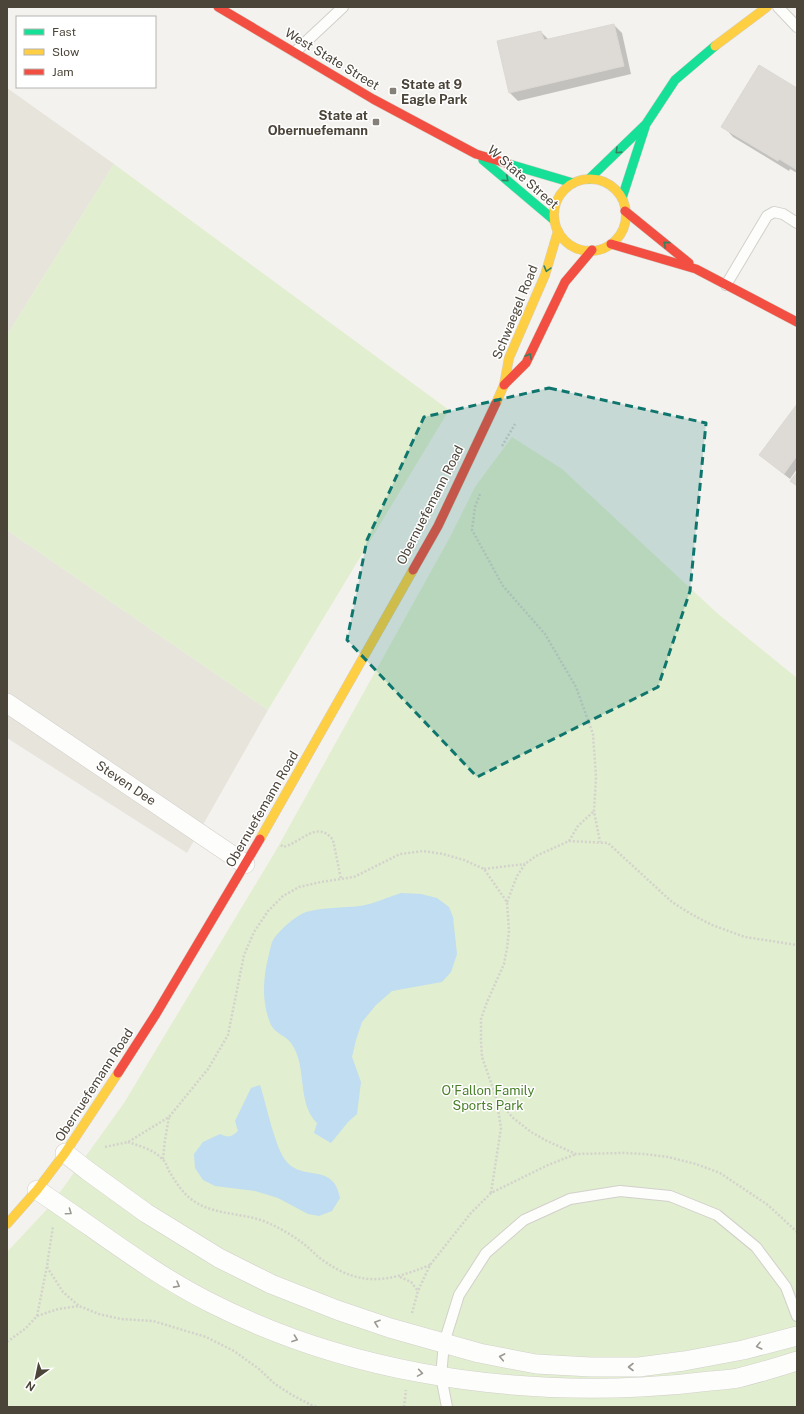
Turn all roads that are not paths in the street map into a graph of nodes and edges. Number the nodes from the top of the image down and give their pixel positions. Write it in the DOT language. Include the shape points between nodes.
graph roads {
  1 [pos="218,7"];
  2 [pos="767,7"];
  3 [pos="778,7"];
  4 [pos="341,8"];
  5 [pos="797,27"];
  6 [pos="295,52"];
  7 [pos="646,124"];
  8 [pos="476,154"];
  9 [pos="589,179"];
  10 [pos="573,183"];
  11 [pos="622,198"];
  12 [pos="625,211"];
  13 [pos="554,220"];
  14 [pos="797,223"];
  15 [pos="558,231"];
  16 [pos="610,244"];
  17 [pos="592,250"];
  18 [pos="696,269"];
  19 [pos="726,284"];
  20 [pos="797,322"];
  21 [pos="504,385"];
  22 [pos="7,703"];
  23 [pos="245,864"];
  24 [pos="66,1153"];
  25 [pos="37,1190"];
  26 [pos="7,1224"];
  27 [pos="797,1316"];
  28 [pos="797,1336"];
  29 [pos="444,1343"];
  30 [pos="797,1361"];
  31 [pos="441,1376"];
  32 [pos="446,1407"];
  1 -- 6 [label="street, West State Street"];
  2 -- 7 [label="street" via="676,80"];
  3 -- 5 [label="lane"];
  4 -- 6 [label="lane"];
  6 -- 8 [label="street, West State Street"];
  7 -- 9 [label="street, one-way"];
  7 -- 11 [label="street"];
  8 -- 10 [label="street, W State Street"];
  8 -- 13 [label="street, W State Street, one-way"];
  9 -- 10 [label="street"];
  9 -- 11 [label="street" via="607,183"];
  10 -- 13 [label="street" via="561,192 555,205"];
  11 -- 12 [label="street"];
  12 -- 16 [label="street" via="620,235"];
  18 -- 12 [label="street, one-way"];
  13 -- 15 [label="street"];
  14 -- 19 [label="lane" via="783,214 774,212 767,216"];
  15 -- 17 [label="street" via="572,246"];
  15 -- 21 [label="street, Schwaegel Road, one-way" via="545,274 509,358"];
  16 -- 17 [label="street"];
  16 -- 18 [label="street"];
  21 -- 17 [label="street, Schwaegel Road, one-way" via="526,363 565,282"];
  18 -- 19 [label="street"];
  19 -- 20 [label="street"];
  21 -- 23 [label="street, Obernuefemann Road" via="438,526"];
  22 -- 23 [label="street, Steven Dee"];
  23 -- 24 [label="street, Obernuefemann Road" via="156,1014"];
  24 -- 25 [label="street, Obernuefemann Road"];
  29 -- 24 [label="street, one-way" via="337,1310 271,1284 220,1258 146,1213"];
  25 -- 26 [label="street, Obernuefemann Road"];
  25 -- 31 [label="street, one-way" via="162,1277 264,1328 331,1352 407,1371"];
  27 -- 29 [label="lane" via="786,1287 756,1246 717,1215 670,1196 620,1191 570,1199 524,1220 486,1253 459,1295"];
  28 -- 29 [label="street, one-way" via="743,1350 639,1367 536,1364"];
  29 -- 31 [label="lane"];
  30 -- 31 [label="street" via="737,1378 671,1386 554,1388"];
  31 -- 32 [label="lane"];
}
